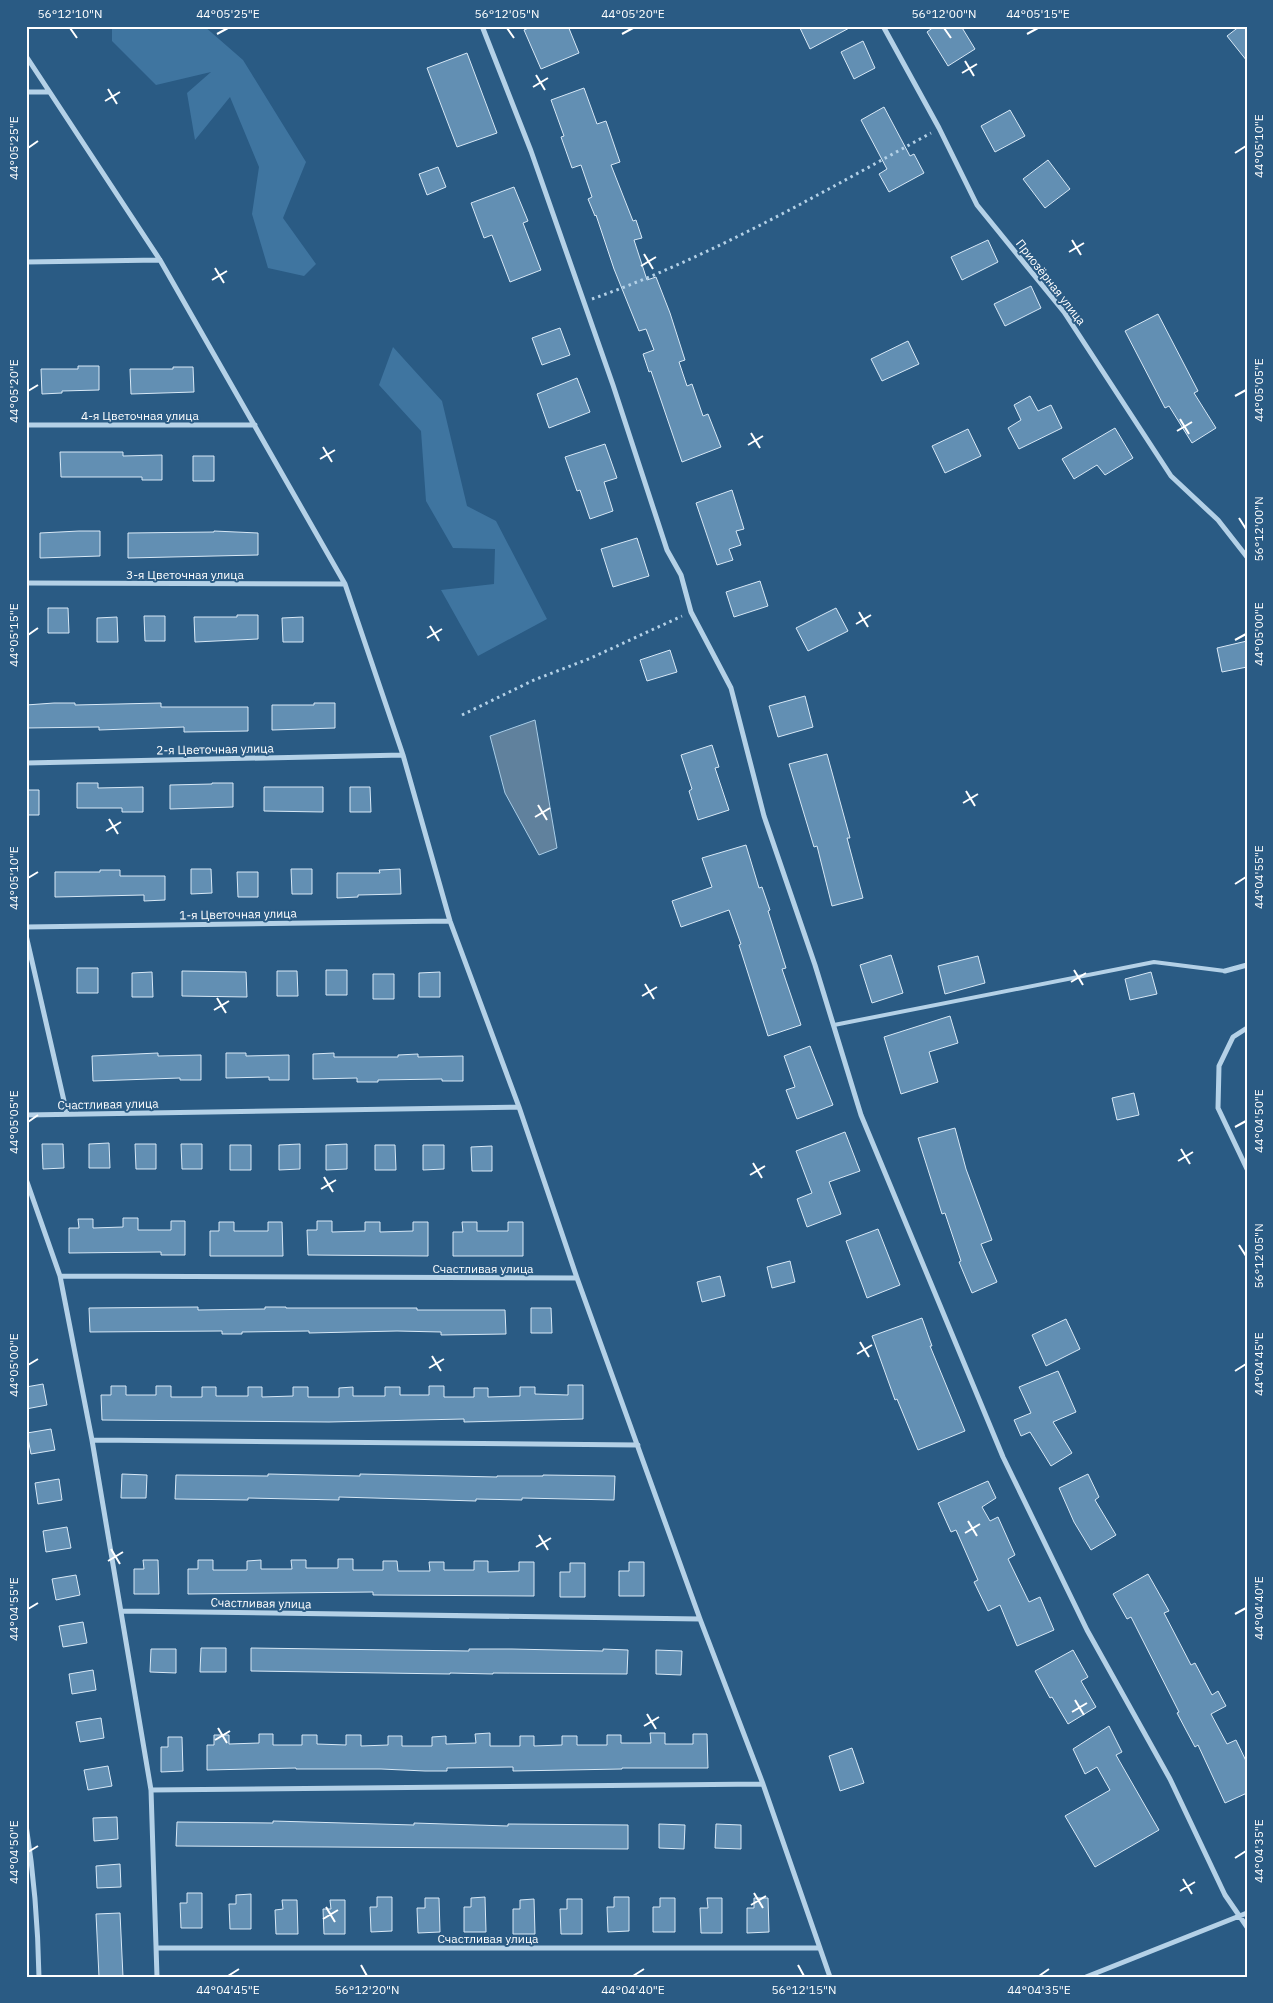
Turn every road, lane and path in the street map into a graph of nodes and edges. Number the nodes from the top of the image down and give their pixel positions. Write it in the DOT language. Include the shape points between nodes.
graph roads {
  1 [pos="482,26"];
  2 [pos="883,26"];
  3 [pos="26,56"];
  4 [pos="26,92"];
  5 [pos="48,92"];
  6 [pos="938,128"];
  7 [pos="160,260"];
  8 [pos="26,262"];
  9 [pos="584,302"];
  10 [pos="26,425"];
  11 [pos="255,425"];
  12 [pos="1247,557"];
  13 [pos="26,584"];
  14 [pos="345,584"];
  15 [pos="691,612"];
  16 [pos="462,715"];
  17 [pos="404,755"];
  18 [pos="26,764"];
  19 [pos="450,921"];
  20 [pos="26,928"];
  21 [pos="26,936"];
  22 [pos="1247,965"];
  23 [pos="1225,972"];
  24 [pos="834,1025"];
  25 [pos="1247,1028"];
  26 [pos="519,1107"];
  27 [pos="67,1114"];
  28 [pos="26,1115"];
  29 [pos="1247,1168"];
  30 [pos="26,1179"];
  31 [pos="60,1276"];
  32 [pos="577,1278"];
  33 [pos="92,1440"];
  34 [pos="638,1445"];
  35 [pos="121,1611"];
  36 [pos="700,1619"];
  37 [pos="762,1784"];
  38 [pos="151,1790"];
  39 [pos="26,1825"];
  40 [pos="1247,1913"];
  41 [pos="1241,1916"];
  42 [pos="1247,1927"];
  43 [pos="156,1948"];
  44 [pos="819,1948"];
  45 [pos="39,1977"];
  46 [pos="157,1977"];
  47 [pos="830,1977"];
  48 [pos="1086,1977"];
  1 -- 9 [label="street" via="531,151"];
  2 -- 6 [label="street, Приозёрная улица"];
  3 -- 5 [label="street"];
  4 -- 5 [label="street"];
  5 -- 7 [label="street"];
  6 -- 9 [label="path" via="757,228"];
  6 -- 12 [label="street, Приозёрная улица" via="976,205 1064,312 1171,476 1218,520"];
  7 -- 8 [label="street"];
  7 -- 11 [label="street"];
  9 -- 15 [label="street" via="667,550 681,575"];
  10 -- 11 [label="street, 4-я Цветочная улица"];
  11 -- 14 [label="street"];
  13 -- 14 [label="street, 3-я Цветочная улица"];
  14 -- 17 [label="street"];
  15 -- 16 [label="path"];
  15 -- 24 [label="street" via="731,688 764,816"];
  17 -- 18 [label="street, 2-я Цветочная улица"];
  17 -- 19 [label="street"];
  19 -- 20 [label="street, 1-я Цветочная улица"];
  19 -- 26 [label="street"];
  21 -- 27 [label="street"];
  22 -- 23 [label="street"];
  23 -- 24 [label="lane" via="1154,962"];
  24 -- 41 [label="street" via="861,1115 1003,1457 1087,1630 1170,1779 1226,1895"];
  25 -- 29 [label="street" via="1233,1037 1219,1066 1218,1108"];
  26 -- 27 [label="street, Счастливая улица"];
  26 -- 32 [label="street"];
  27 -- 28 [label="street, Счастливая улица"];
  30 -- 31 [label="street"];
  31 -- 32 [label="street, Счастливая улица"];
  31 -- 33 [label="street"];
  32 -- 34 [label="street"];
  33 -- 34 [label="street"];
  33 -- 35 [label="street"];
  34 -- 36 [label="street"];
  35 -- 36 [label="street, Счастливая улица"];
  35 -- 38 [label="street"];
  36 -- 37 [label="street"];
  37 -- 38 [label="street"];
  37 -- 44 [label="street"];
  38 -- 43 [label="street"];
  39 -- 45 [label="street"];
  40 -- 41 [label="street"];
  41 -- 42 [label="street"];
  41 -- 48 [label="street"];
  43 -- 44 [label="street, Счастливая улица"];
  43 -- 46 [label="street"];
  44 -- 47 [label="street"];
}
